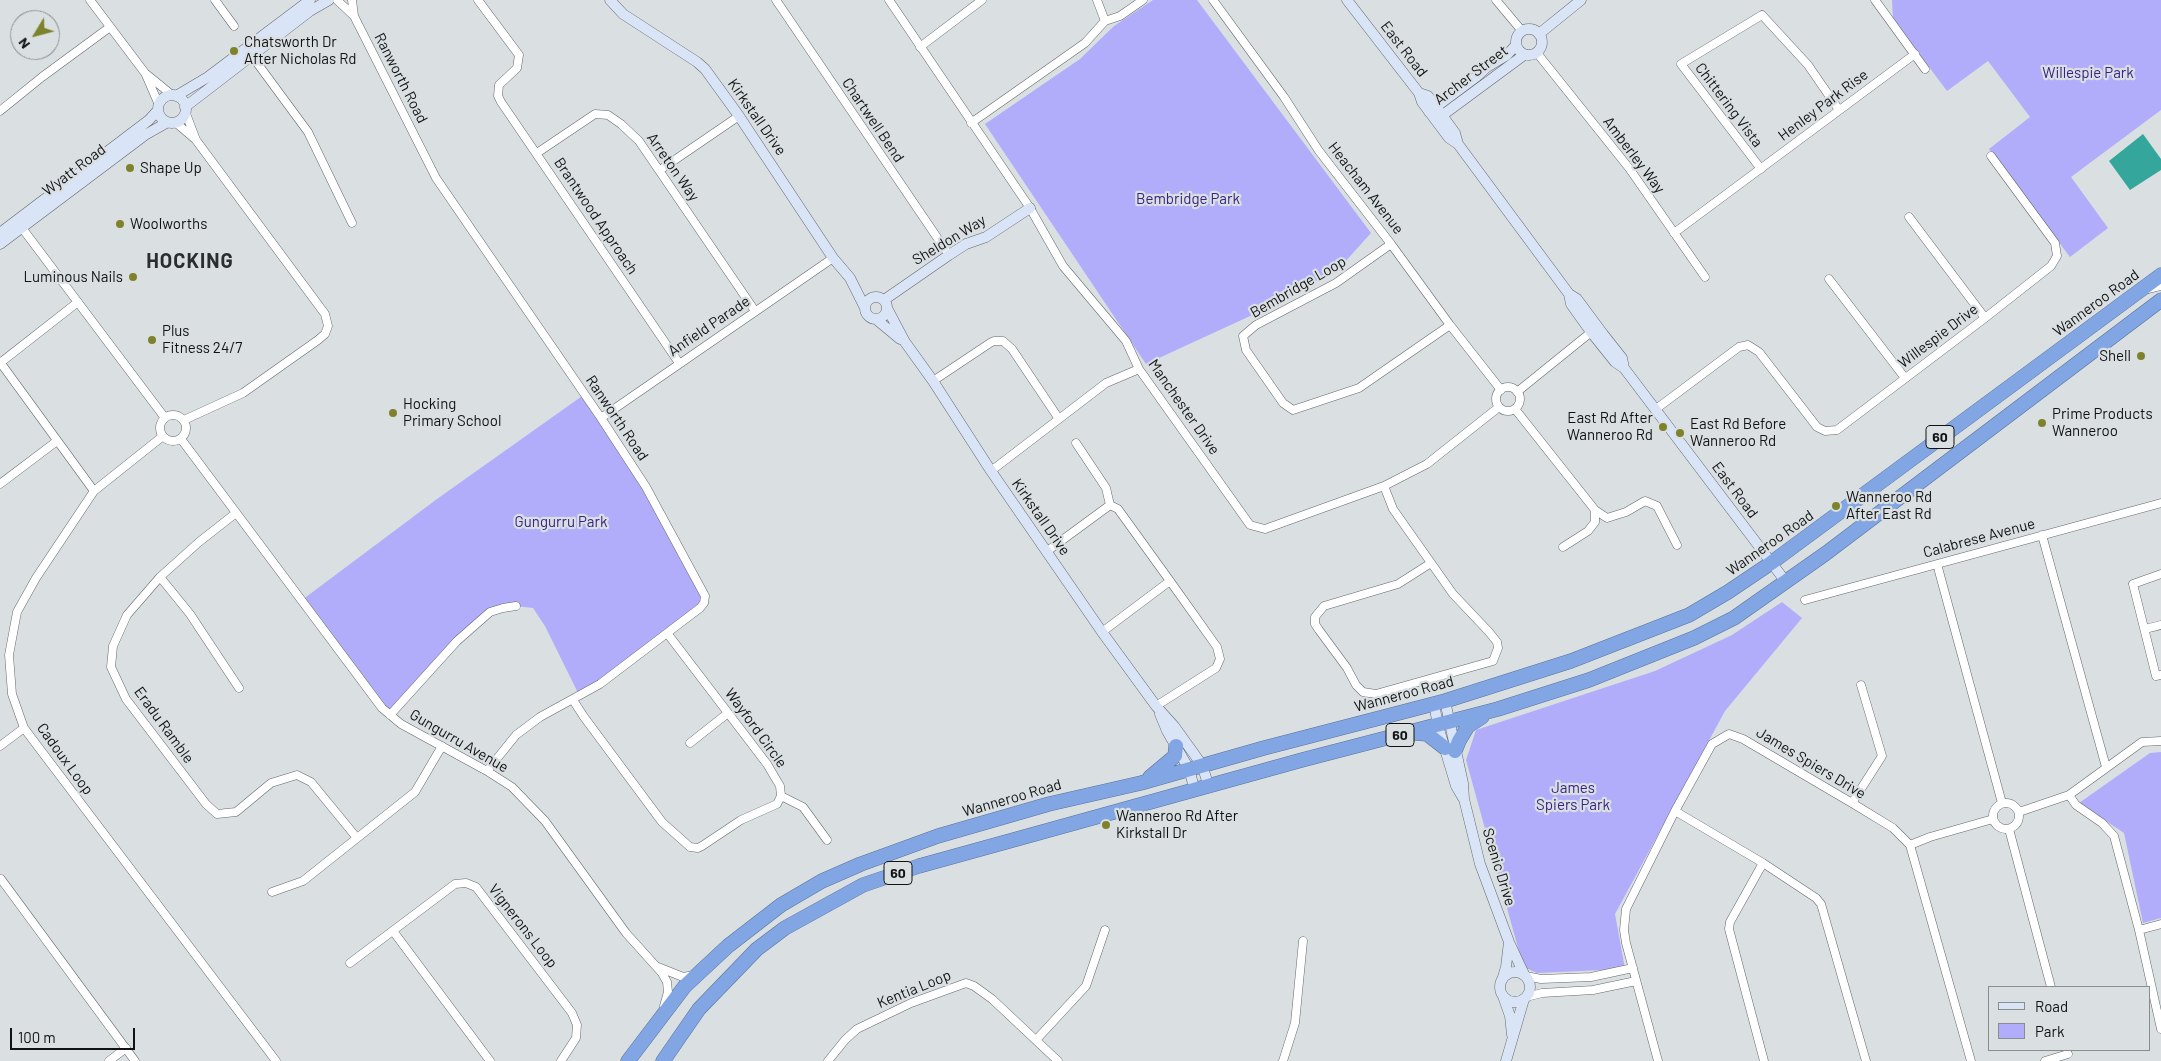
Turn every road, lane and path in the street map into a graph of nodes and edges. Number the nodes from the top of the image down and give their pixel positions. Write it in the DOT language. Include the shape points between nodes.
graph roads {
  1 [pos="90,0"];
  2 [pos="215,0"];
  3 [pos="310,0"];
  4 [pos="329,0"];
  5 [pos="338,0"];
  6 [pos="352,0"];
  7 [pos="478,0"];
  8 [pos="610,0"];
  9 [pos="776,0"];
  10 [pos="889,0"];
  11 [pos="982,0"];
  12 [pos="1096,0"];
  13 [pos="1143,0"];
  14 [pos="1213,0"];
  15 [pos="1347,0"];
  16 [pos="1496,0"];
  17 [pos="1581,0"];
  18 [pos="1875,0"];
  19 [pos="354,16"];
  20 [pos="1105,21"];
  21 [pos="234,26"];
  22 [pos="110,27"];
  23 [pos="1522,31"];
  24 [pos="1539,34"];
  25 [pos="1516,45"];
  26 [pos="920,48"];
  27 [pos="249,52"];
  28 [pos="1537,53"];
  29 [pos="1915,54"];
  30 [pos="1524,55"];
  31 [pos="1925,69"];
  32 [pos="145,73"];
  33 [pos="174,96"];
  34 [pos="158,108"];
  35 [pos="185,109"];
  36 [pos="1839,110"];
  37 [pos="0,111"];
  38 [pos="1436,114"];
  39 [pos="739,116"];
  40 [pos="172,122"];
  41 [pos="971,123"];
  42 [pos="196,140"];
  43 [pos="537,153"];
  44 [pos="1991,156"];
  45 [pos="1760,169"];
  46 [pos="660,170"];
  47 [pos="1030,208"];
  48 [pos="1909,217"];
  49 [pos="352,223"];
  50 [pos="19,224"];
  51 [pos="0,232"];
  52 [pos="1674,233"];
  53 [pos="0,244"];
  54 [pos="1392,244"];
  55 [pos="948,254"];
  56 [pos="834,258"];
  57 [pos="2161,275"];
  58 [pos="1705,277"];
  59 [pos="850,278"];
  60 [pos="1829,278"];
  61 [pos="2161,286"];
  62 [pos="2141,291"];
  63 [pos="78,302"];
  64 [pos="883,302"];
  65 [pos="2159,303"];
  66 [pos="864,306"];
  67 [pos="755,311"];
  68 [pos="1985,318"];
  69 [pos="877,320"];
  70 [pos="1450,325"];
  71 [pos="1595,329"];
  72 [pos="905,342"];
  73 [pos="0,363"];
  74 [pos="679,363"];
  75 [pos="1139,370"];
  76 [pos="1905,378"];
  77 [pos="933,381"];
  78 [pos="1501,390"];
  79 [pos="1517,392"];
  80 [pos="2029,399"];
  81 [pos="1499,407"];
  82 [pos="1515,408"];
  83 [pos="1656,409"];
  84 [pos="165,418"];
  85 [pos="601,418"];
  86 [pos="1059,419"];
  87 [pos="184,420"];
  88 [pos="163,436"];
  89 [pos="1940,437"];
  90 [pos="181,439"];
  91 [pos="57,441"];
  92 [pos="1076,443"];
  93 [pos="991,471"];
  94 [pos="0,484"];
  95 [pos="1384,486"];
  96 [pos="94,491"];
  97 [pos="2161,503"];
  98 [pos="1110,505"];
  99 [pos="1596,510"];
  100 [pos="236,513"];
  101 [pos="2042,535"];
  102 [pos="1677,545"];
  103 [pos="1563,547"];
  104 [pos="1046,552"];
  105 [pos="1431,563"];
  106 [pos="1771,563"];
  107 [pos="1937,564"];
  108 [pos="2161,574"];
  109 [pos="160,577"];
  110 [pos="1170,581"];
  111 [pos="1786,582"];
  112 [pos="1805,600"];
  113 [pos="516,606"];
  114 [pos="2161,625"];
  115 [pos="2146,629"];
  116 [pos="1102,632"];
  117 [pos="667,633"];
  118 [pos="0,655"];
  119 [pos="9,656"];
  120 [pos="2161,675"];
  121 [pos="1861,685"];
  122 [pos="239,688"];
  123 [pos="573,700"];
  124 [pos="1439,702"];
  125 [pos="1156,706"];
  126 [pos="1498,709"];
  127 [pos="728,714"];
  128 [pos="390,715"];
  129 [pos="1443,724"];
  130 [pos="24,728"];
  131 [pos="1410,732"];
  132 [pos="2161,741"];
  133 [pos="690,743"];
  134 [pos="0,746"];
  135 [pos="442,746"];
  136 [pos="1176,746"];
  137 [pos="1450,750"];
  138 [pos="1195,767"];
  139 [pos="2106,767"];
  140 [pos="487,772"];
  141 [pos="1141,782"];
  142 [pos="1202,789"];
  143 [pos="2069,794"];
  144 [pos="781,796"];
  145 [pos="1852,802"];
  146 [pos="2002,803"];
  147 [pos="1675,811"];
  148 [pos="2019,812"];
  149 [pos="1993,819"];
  150 [pos="2009,828"];
  151 [pos="357,838"];
  152 [pos="827,840"];
  153 [pos="1910,846"];
  154 [pos="1763,863"];
  155 [pos="0,879"];
  156 [pos="272,892"];
  157 [pos="2161,924"];
  158 [pos="1105,930"];
  159 [pos="2139,930"];
  160 [pos="392,931"];
  161 [pos="1303,941"];
  162 [pos="1509,942"];
  163 [pos="350,963"];
  164 [pos="658,967"];
  165 [pos="1633,968"];
  166 [pos="695,975"];
  167 [pos="1525,975"];
  168 [pos="1503,978"];
  169 [pos="1636,981"];
  170 [pos="2051,986"];
  171 [pos="1503,996"];
  172 [pos="1525,998"];
  173 [pos="662,1013"];
  174 [pos="2161,1027"];
  175 [pos="1512,1036"];
  176 [pos="1036,1040"];
  177 [pos="126,1048"];
  178 [pos="2069,1055"];
  179 [pos="109,1061"];
  180 [pos="135,1061"];
  181 [pos="276,1061"];
  182 [pos="490,1061"];
  183 [pos="561,1061"];
  184 [pos="628,1061"];
  185 [pos="663,1061"];
  186 [pos="828,1061"];
  187 [pos="1058,1061"];
  188 [pos="1282,1061"];
  189 [pos="1506,1061"];
  190 [pos="1658,1061"];
  191 [pos="1764,1061"];
  192 [pos="1866,1061"];
  193 [pos="1971,1061"];
  194 [pos="2045,1061"];
  1 -- 22 [label="street"];
  2 -- 21 [label="street"];
  3 -- 27 [label="street"];
  4 -- 27 [label="street"];
  5 -- 19 [label="street, Ranworth Road"];
  6 -- 19 [label="street, Ranworth Road"];
  7 -- 43 [label="street, Brantwood Approach" via="519,55 518,68 501,82 498,91 501,102"];
  8 -- 39 [label="street, Kirkstall Drive" via="623,14 705,69"];
  9 -- 55 [label="street, Chartwell Bend"];
  10 -- 26 [label="street, Manchester Drive"];
  11 -- 26 [label="street"];
  12 -- 20 [label="street"];
  13 -- 20 [label="street" via="1120,16"];
  14 -- 54 [label="street, Heacham Avenue" via="1319,151"];
  15 -- 38 [label="street, East Road" via="1419,92 1422,102"];
  16 -- 23 [label="street"];
  17 -- 24 [label="street"];
  18 -- 29 [label="street"];
  19 -- 85 [label="street, Ranworth Road" via="436,178"];
  20 -- 41 [label="street" via="1077,48"];
  22 -- 32 [label="street"];
  22 -- 37 [label="street"];
  23 -- 24 [label="street" via="1533,30"];
  23 -- 25 [label="street"];
  24 -- 28 [label="street" via="1541,46"];
  25 -- 30 [label="street"];
  25 -- 38 [label="street, Archer Street" via="1507,55 1487,66"];
  26 -- 41 [label="street, Manchester Drive"];
  27 -- 33 [label="street"];
  27 -- 35 [label="street"];
  27 -- 49 [label="street" via="308,132"];
  28 -- 30 [label="street"];
  28 -- 52 [label="street, Amberley Way" via="1630,168"];
  29 -- 31 [label="street"];
  29 -- 36 [label="street, Henley Park Rise"];
  30 -- 38 [label="street, Archer Street"];
  32 -- 33 [label="street"];
  32 -- 34 [label="street"];
  33 -- 34 [label="street" via="164,98"];
  33 -- 35 [label="street" via="180,99"];
  34 -- 40 [label="street" via="161,118"];
  34 -- 50 [label="street, Wyatt Road" via="149,120"];
  35 -- 40 [label="street" via="182,118"];
  35 -- 42 [label="street"];
  36 -- 45 [label="street, Henley Park Rise"];
  36 -- 45 [label="street, Chittering Vista" via="1808,65 1762,15 1681,64"];
  38 -- 71 [label="street, East Road" via="1455,133 1458,144 1568,294 1570,304"];
  39 -- 46 [label="street"];
  39 -- 56 [label="street, Kirkstall Drive"];
  40 -- 42 [label="street"];
  40 -- 50 [label="street, Wyatt Road" via="145,135"];
  41 -- 47 [label="street, Manchester Drive"];
  42 -- 87 [label="street" via="325,314 328,326 318,340 243,393"];
  43 -- 46 [label="street, Arreton Way" via="590,117 601,114 608,115 630,131"];
  43 -- 74 [label="street, Brantwood Approach"];
  44 -- 68 [label="street, Willespie Drive" via="2055,243 2057,256 2051,266"];
  45 -- 52 [label="street, Henley Park Rise"];
  46 -- 67 [label="street, Arreton Way"];
  47 -- 55 [label="street, Sheldon Way" via="986,238"];
  47 -- 75 [label="street, Manchester Drive" via="1062,266 1126,341"];
  48 -- 68 [label="street"];
  50 -- 51 [label="street, Wyatt Road"];
  50 -- 53 [label="street, Wyatt Road"];
  50 -- 63 [label="street"];
  52 -- 58 [label="street, Amberley Way"];
  54 -- 70 [label="street, Heacham Avenue"];
  54 -- 70 [label="street, Bembridge Loop" via="1336,283 1256,325 1243,336 1246,350 1283,402 1294,410 1359,388"];
  55 -- 64 [label="street, Sheldon Way"];
  56 -- 59 [label="street, Kirkstall Drive"];
  56 -- 67 [label="street, Anfield Parade"];
  57 -- 62 [label="highway, Wanneroo Road / 60"];
  59 -- 64 [label="street, Kirkstall Drive"];
  59 -- 66 [label="street, Kirkstall Drive"];
  60 -- 76 [label="street"];
  61 -- 62 [label="street"];
  62 -- 89 [label="highway, Wanneroo Road / 60"];
  63 -- 73 [label="street"];
  63 -- 84 [label="street"];
  64 -- 66 [label="street" via="868,299"];
  64 -- 69 [label="street" via="884,316"];
  64 -- 72 [label="street, Kirkstall Drive"];
  65 -- 80 [label="highway, 60"];
  66 -- 69 [label="street" via="867,316"];
  67 -- 74 [label="street, Anfield Parade"];
  68 -- 76 [label="street, Willespie Drive"];
  69 -- 72 [label="street, Kirkstall Drive"];
  70 -- 78 [label="street, Heacham Avenue"];
  71 -- 79 [label="street"];
  71 -- 83 [label="street, East Road" via="1615,362 1624,368"];
  72 -- 77 [label="street, Kirkstall Drive"];
  73 -- 91 [label="street"];
  74 -- 85 [label="street, Anfield Parade"];
  75 -- 86 [label="street" via="1106,383"];
  75 -- 95 [label="street, Manchester Drive" via="1250,525 1265,529"];
  76 -- 83 [label="street, Willespie Drive" via="1837,430 1825,431 1817,428 1759,352 1748,345 1739,347"];
  77 -- 86 [label="street" via="990,343 1003,341 1012,348"];
  77 -- 93 [label="street, Kirkstall Drive"];
  78 -- 79 [label="street" via="1507,388"];
  78 -- 81 [label="street" via="1496,400"];
  79 -- 82 [label="street" via="1520,398"];
  80 -- 89 [label="highway, 60" via="2008,409 1951,451 1945,452 1940,448"];
  80 -- 111 [label="highway, 60"];
  81 -- 82 [label="street" via="1505,410"];
  81 -- 95 [label="street, Manchester Drive" via="1427,464"];
  82 -- 99 [label="street"];
  83 -- 106 [label="street, East Road"];
  84 -- 87 [label="street" via="173,415"];
  84 -- 88 [label="street" via="160,427"];
  85 -- 117 [label="street, Ranworth Road" via="646,487 705,596 700,608"];
  86 -- 93 [label="street"];
  87 -- 90 [label="street" via="186,429"];
  88 -- 90 [label="street" via="172,441"];
  88 -- 96 [label="street, Cadoux Loop"];
  89 -- 106 [label="highway, Wanneroo Road / 60"];
  90 -- 100 [label="street, Gungurru Avenue"];
  91 -- 94 [label="street"];
  91 -- 96 [label="street"];
  92 -- 98 [label="street" via="1106,488"];
  93 -- 104 [label="street, Kirkstall Drive"];
  95 -- 105 [label="street" via="1393,510"];
  96 -- 119 [label="street, Cadoux Loop" via="17,612"];
  97 -- 101 [label="street, Calabrese Avenue"];
  98 -- 104 [label="street"];
  98 -- 110 [label="street" via="1118,509"];
  99 -- 102 [label="street" via="1607,518 1645,501 1657,506"];
  99 -- 103 [label="street" via="1595,522 1588,531"];
  100 -- 109 [label="street, Eradu Ramble"];
  100 -- 128 [label="street, Gungurru Avenue"];
  101 -- 107 [label="street, Calabrese Avenue"];
  101 -- 139 [label="street"];
  104 -- 116 [label="street, Kirkstall Drive"];
  105 -- 105 [label="street" via="1453,594 1497,642 1497,654 1493,661 1486,663 1376,694 1363,692 1315,624 1315,617 1324,606 1398,584"];
  106 -- 111 [label="street, East Road"];
  106 -- 124 [label="highway, Wanneroo Road / 60" via="1688,615 1571,661"];
  107 -- 112 [label="street, Calabrese Avenue"];
  107 -- 146 [label="street"];
  108 -- 115 [label="street" via="2133,584"];
  109 -- 122 [label="street" via="190,614"];
  109 -- 151 [label="street, Eradu Ramble" via="127,614 113,646 111,667 126,700 217,814 236,812 271,782 297,775 311,782"];
  110 -- 116 [label="street"];
  110 -- 125 [label="street" via="1217,648 1220,659 1216,668"];
  111 -- 126 [label="highway, 60" via="1734,618 1694,638 1589,680"];
  113 -- 128 [label="street" via="490,612 457,641"];
  114 -- 115 [label="street"];
  115 -- 120 [label="street" via="2156,676"];
  116 -- 125 [label="street, Kirkstall Drive"];
  117 -- 123 [label="street, Ranworth Road" via="600,684"];
  117 -- 127 [label="street, Wayford Circle"];
  118 -- 119 [label="street"];
  119 -- 130 [label="street, Cadoux Loop" via="12,694"];
  121 -- 145 [label="street" via="1882,756"];
  123 -- 140 [label="street, Ranworth Road" via="540,717 516,735"];
  123 -- 144 [label="street" via="662,822 690,847 698,848 742,820 777,804"];
  124 -- 129 [label="street, Scenic Drive"];
  124 -- 138 [label="highway, Wanneroo Road / 60"];
  125 -- 136 [label="street, Kirkstall Drive"];
  125 -- 138 [label="street, Kirkstall Drive" via="1174,726"];
  126 -- 129 [label="highway, 60"];
  126 -- 137 [label="highway" via="1468,726"];
  127 -- 133 [label="street"];
  127 -- 144 [label="street, Wayford Circle" via="767,764 780,786"];
  128 -- 135 [label="street, Gungurru Avenue"];
  129 -- 131 [label="highway, 60"];
  129 -- 137 [label="street, Scenic Drive"];
  130 -- 134 [label="street"];
  130 -- 181 [label="street, Cadoux Loop"];
  131 -- 137 [label="highway" via="1427,734"];
  131 -- 142 [label="highway, 60"];
  132 -- 139 [label="street" via="2142,742"];
  135 -- 140 [label="street, Gungurru Avenue"];
  135 -- 151 [label="street" via="415,792"];
  136 -- 138 [label="street, Kirkstall Drive"];
  136 -- 141 [label="highway" via="1175,756"];
  137 -- 162 [label="street, Scenic Drive" via="1456,786 1464,799 1480,864"];
  138 -- 141 [label="highway, Wanneroo Road / 60"];
  138 -- 142 [label="street, Kirkstall Drive"];
  139 -- 143 [label="street"];
  140 -- 164 [label="street, Gungurru Avenue" via="512,788 545,822 626,933"];
  141 -- 166 [label="highway, Wanneroo Road / 60" via="938,836 861,864 822,881 781,905"];
  142 -- 185 [label="highway, 60" via="919,866 863,885 837,898 756,949 700,1009"];
  143 -- 148 [label="street"];
  143 -- 159 [label="street" via="2076,805 2114,836"];
  144 -- 152 [label="street" via="803,807"];
  145 -- 147 [label="street, James Spiers Drive" via="1743,738 1730,734 1712,744"];
  145 -- 153 [label="street, James Spiers Drive" via="1893,828"];
  146 -- 148 [label="street" via="2011,803"];
  146 -- 149 [label="street" via="1994,810"];
  147 -- 154 [label="street"];
  147 -- 165 [label="street, James Spiers Drive" via="1626,909 1624,930"];
  148 -- 150 [label="street" via="2018,822"];
  149 -- 150 [label="street" via="2000,827"];
  149 -- 153 [label="street"];
  150 -- 170 [label="street"];
  151 -- 156 [label="street" via="303,881"];
  153 -- 193 [label="street, James Spiers Drive"];
  154 -- 191 [label="street" via="1730,922 1730,929"];
  154 -- 192 [label="street" via="1821,904"];
  155 -- 177 [label="street"];
  157 -- 159 [label="street"];
  158 -- 176 [label="street" via="1086,986"];
  159 -- 174 [label="street"];
  160 -- 163 [label="street, Vignerons Loop"];
  160 -- 182 [label="street"];
  160 -- 183 [label="street, Vignerons Loop" via="455,884 466,882 476,887 572,1013 577,1025 576,1038"];
  161 -- 188 [label="street" via="1295,1023"];
  162 -- 167 [label="street, Scenic Drive"];
  162 -- 168 [label="street, Scenic Drive"];
  164 -- 166 [label="street, Gungurru Avenue" via="683,976"];
  164 -- 173 [label="street, Gungurru Avenue" via="667,982 668,992"];
  165 -- 167 [label="street" via="1591,977 1541,979"];
  165 -- 169 [label="street, James Spiers Drive"];
  166 -- 173 [label="highway, Wanneroo Road / 60"];
  167 -- 168 [label="street" via="1513,972"];
  167 -- 172 [label="street" via="1530,986"];
  168 -- 171 [label="street" via="1500,987"];
  169 -- 172 [label="street"];
  169 -- 190 [label="street, James Spiers Drive"];
  171 -- 172 [label="street" via="1513,1002"];
  171 -- 175 [label="street"];
  172 -- 175 [label="street"];
  173 -- 184 [label="highway, Wanneroo Road / 60"];
  175 -- 189 [label="street"];
  176 -- 186 [label="street, Kentia Loop" via="992,999 966,983 911,1002 857,1029"];
  176 -- 187 [label="street, Kentia Loop"];
  177 -- 179 [label="street"];
  177 -- 180 [label="street"];
  178 -- 194 [label="street"];
}
